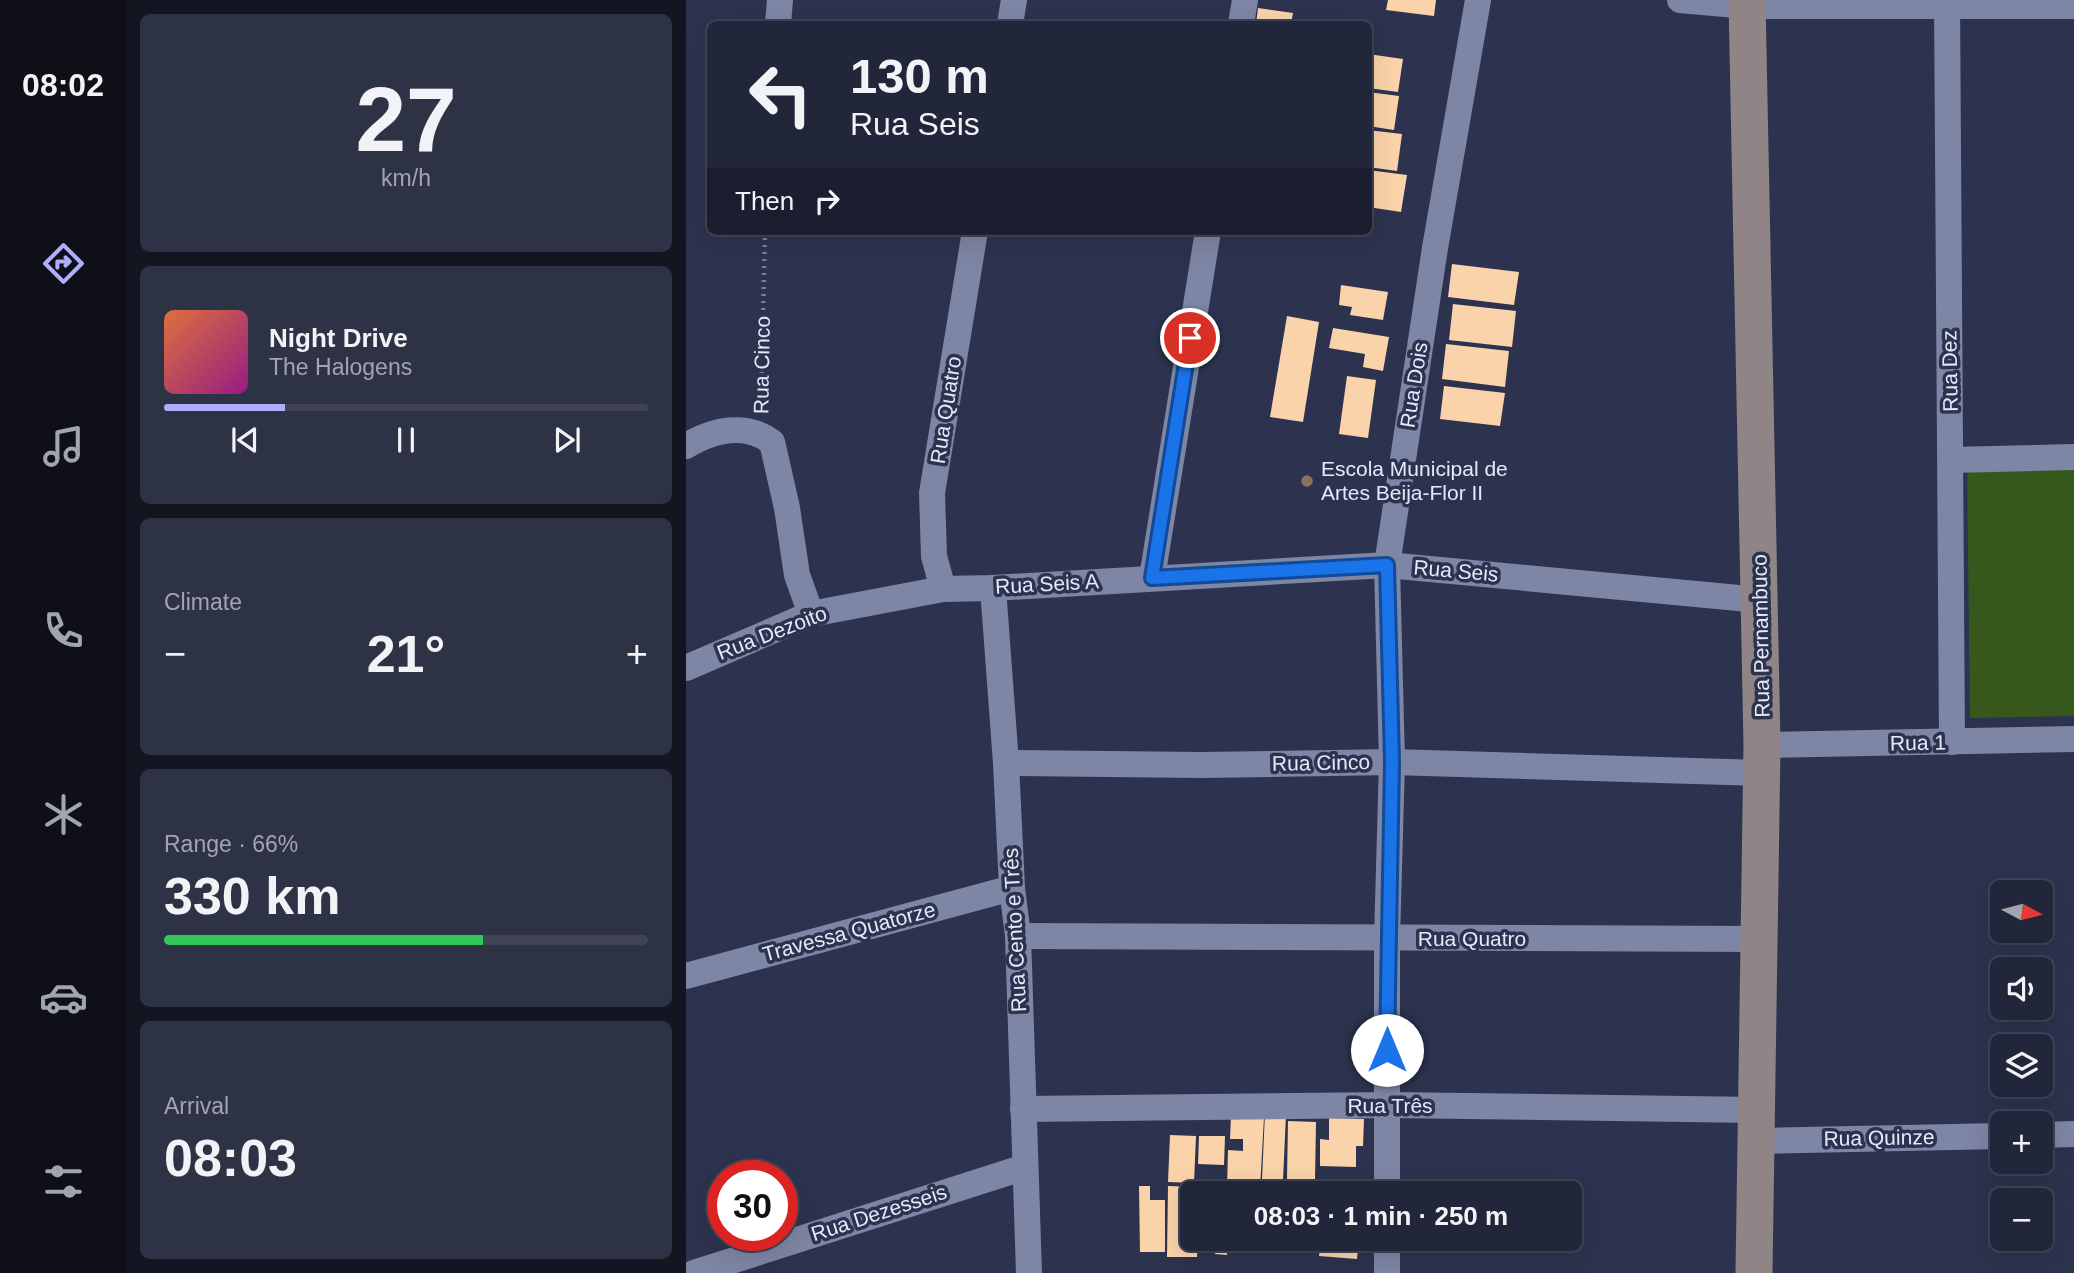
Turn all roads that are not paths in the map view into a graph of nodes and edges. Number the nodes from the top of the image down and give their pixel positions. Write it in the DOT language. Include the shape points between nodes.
graph roads {
  1 [pos="780,0"];
  2 [pos="1014,0"];
  3 [pos="1245,0"];
  4 [pos="1478,0"];
  5 [pos="1680,0"];
  6 [pos="1747,3"];
  7 [pos="1947,4"];
  8 [pos="2074,6"];
  9 [pos="778,21"];
  10 [pos="1010,21"];
  11 [pos="1242,21"];
  12 [pos="974,235"];
  13 [pos="1207,235"];
  14 [pos="686,446"];
  15 [pos="2074,457"];
  16 [pos="1951,460"];
  17 [pos="1387,565"];
  18 [pos="1152,578"];
  19 [pos="993,588"];
  20 [pos="943,589"];
  21 [pos="1760,600"];
  22 [pos="811,614"];
  23 [pos="686,668"];
  24 [pos="2074,739"];
  25 [pos="1952,742"];
  26 [pos="1762,759"];
  27 [pos="1392,762"];
  28 [pos="1006,763"];
  29 [pos="1012,888"];
  30 [pos="1018,936"];
  31 [pos="1387,939"];
  32 [pos="1758,939"];
  33 [pos="686,976"];
  34 [pos="1388,1105"];
  35 [pos="1023,1109"];
  36 [pos="1757,1125"];
  37 [pos="2074,1134"];
  38 [pos="1990,1135"];
  39 [pos="2053,1135"];
  40 [pos="1025,1167"];
  41 [pos="1387,1181"];
  42 [pos="1387,1251"];
  43 [pos="694,1273"];
  44 [pos="1029,1273"];
  45 [pos="1387,1273"];
  46 [pos="1754,1273"];
  1 -- 9 [label="street"];
  2 -- 10 [label="street"];
  3 -- 11 [label="street"];
  4 -- 17 [label="street, Rua Dois"];
  5 -- 6 [label="street"];
  6 -- 7 [label="street"];
  6 -- 21 [label="street, Rua Pernambuco"];
  7 -- 8 [label="street"];
  7 -- 16 [label="street, Rua Dez"];
  12 -- 20 [label="street, Rua Quatro" via="932,493 934,556"];
  13 -- 18 [label="street"];
  14 -- 22 [label="street, Rua Cinco" via="731,429 760,433 772,442 797,575"];
  15 -- 16 [label="street"];
  16 -- 25 [label="street, Rua Dez"];
  17 -- 18 [label="street, Rua Seis"];
  17 -- 21 [label="street, Rua Seis"];
  17 -- 27 [label="street, Rua Dois"];
  18 -- 19 [label="street, Rua Seis A"];
  19 -- 20 [label="street, Rua Seis A"];
  19 -- 28 [label="street, Rua Cento e Três"];
  20 -- 22 [label="street, Rua Dezoito"];
  21 -- 26 [label="street, Rua Pernambuco"];
  22 -- 23 [label="street, Rua Dezoito"];
  24 -- 25 [label="street, Rua 1"];
  25 -- 26 [label="street, Rua 1"];
  26 -- 27 [label="street, Rua Cinco"];
  26 -- 32 [label="street, Rua Pernambuco"];
  27 -- 28 [label="street, Rua Cinco"];
  27 -- 31 [label="street, Rua Dois"];
  28 -- 29 [label="street, Rua Cento e Três"];
  29 -- 30 [label="street, Rua Cento e Três"];
  29 -- 33 [label="street, Travessa Quatorze"];
  30 -- 31 [label="street, Rua Quatro"];
  30 -- 35 [label="street, Rua Cento e Três"];
  31 -- 32 [label="street, Rua Quatro"];
  31 -- 34 [label="street, Rua Dois"];
  32 -- 36 [label="street, Rua Pernambuco"];
  34 -- 35 [label="street, Rua Três"];
  34 -- 36 [label="street, Rua Três"];
  34 -- 41 [label="street, Rua Dois"];
  35 -- 40 [label="street, Rua Cento e Três"];
  36 -- 38 [label="street, Rua Quinze"];
  36 -- 46 [label="street, Rua Pernambuco"];
  37 -- 39 [label="street"];
  40 -- 43 [label="street, Rua Dezesseis"];
  40 -- 44 [label="street, Rua Cento e Três"];
  42 -- 45 [label="street"];
}
